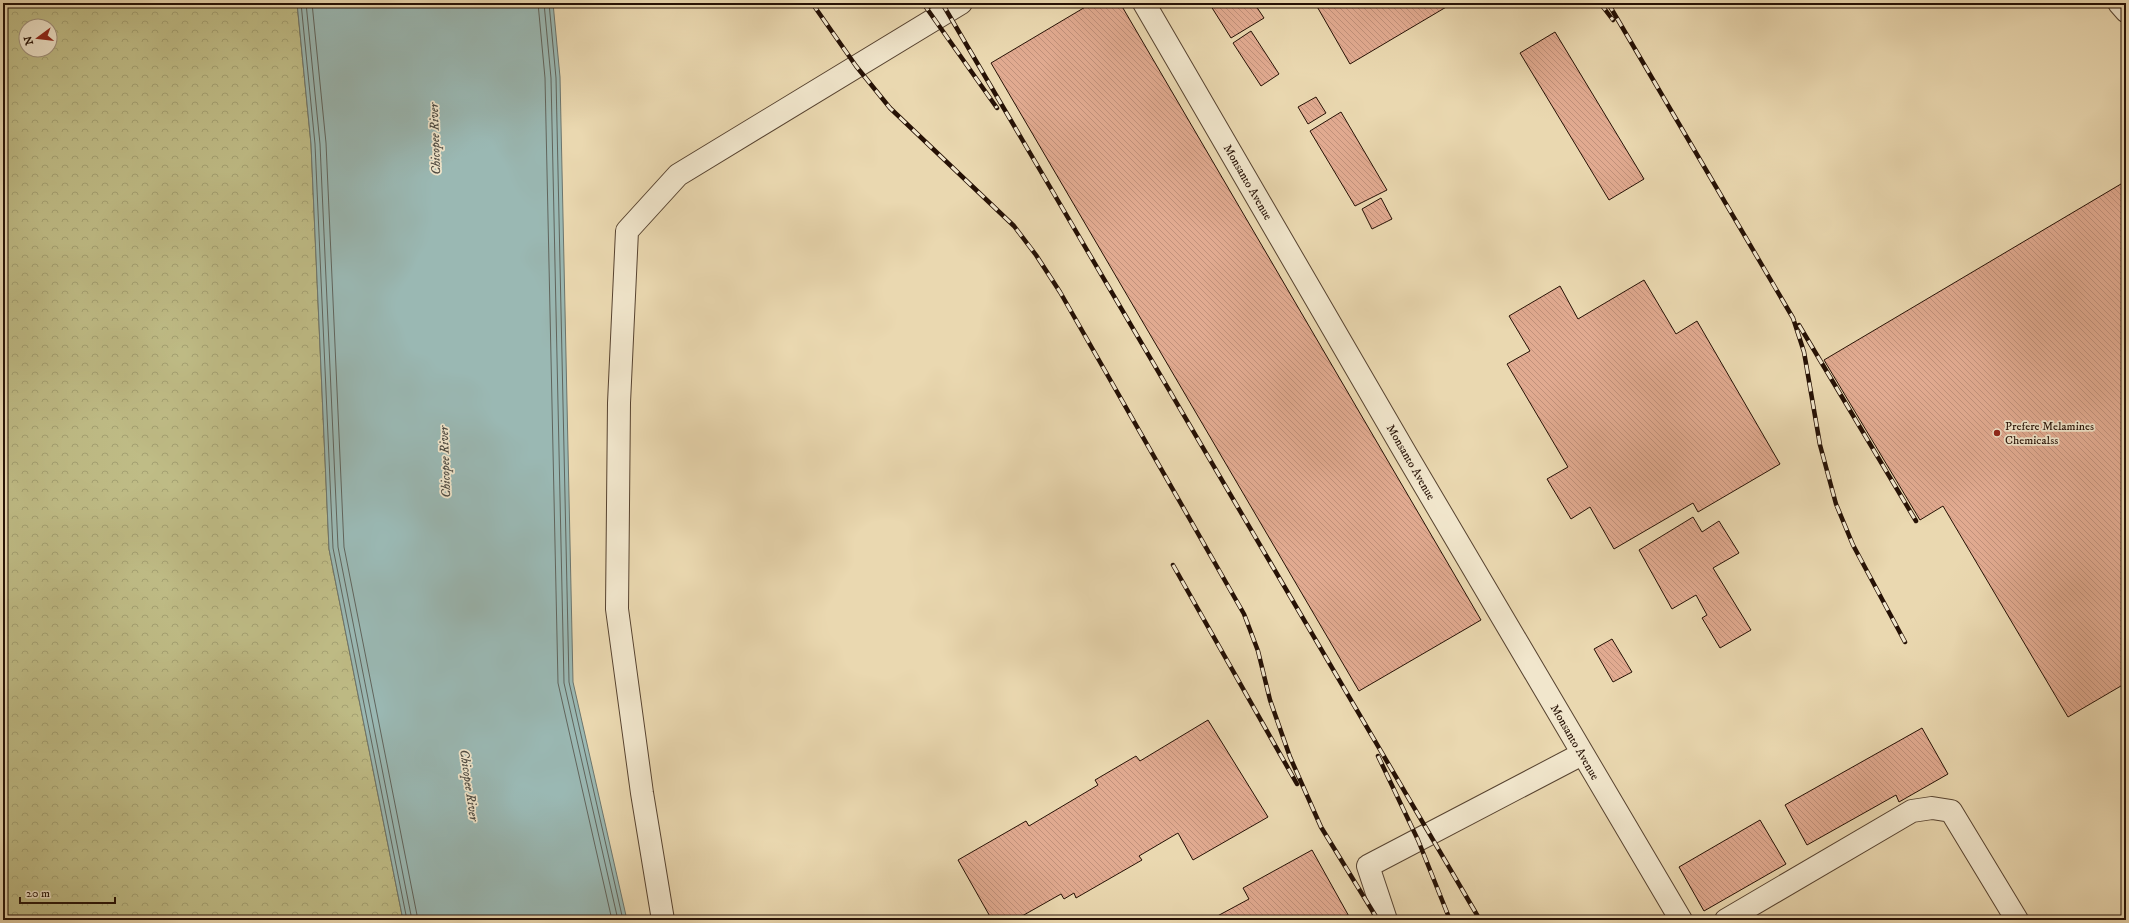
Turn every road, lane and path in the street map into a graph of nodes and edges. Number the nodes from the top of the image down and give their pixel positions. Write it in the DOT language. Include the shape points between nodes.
graph roads {
  1 [pos="961,3"];
  2 [pos="1144,3"];
  3 [pos="2119,3"];
  4 [pos="2126,11"];
  5 [pos="1582,754"];
  6 [pos="663,920"];
  7 [pos="1386,920"];
  8 [pos="1681,920"];
  9 [pos="1726,920"];
  10 [pos="2017,920"];
  1 -- 6 [label="street" via="678,175 627,231 619,403 617,609 642,793"];
  2 -- 5 [label="street, Monsanto Avenue"];
  3 -- 4 [label="street"];
  5 -- 7 [label="street" via="1368,866"];
  5 -- 8 [label="street, Monsanto Avenue"];
  9 -- 10 [label="street" via="1912,811 1932,808 1950,811"];
}
